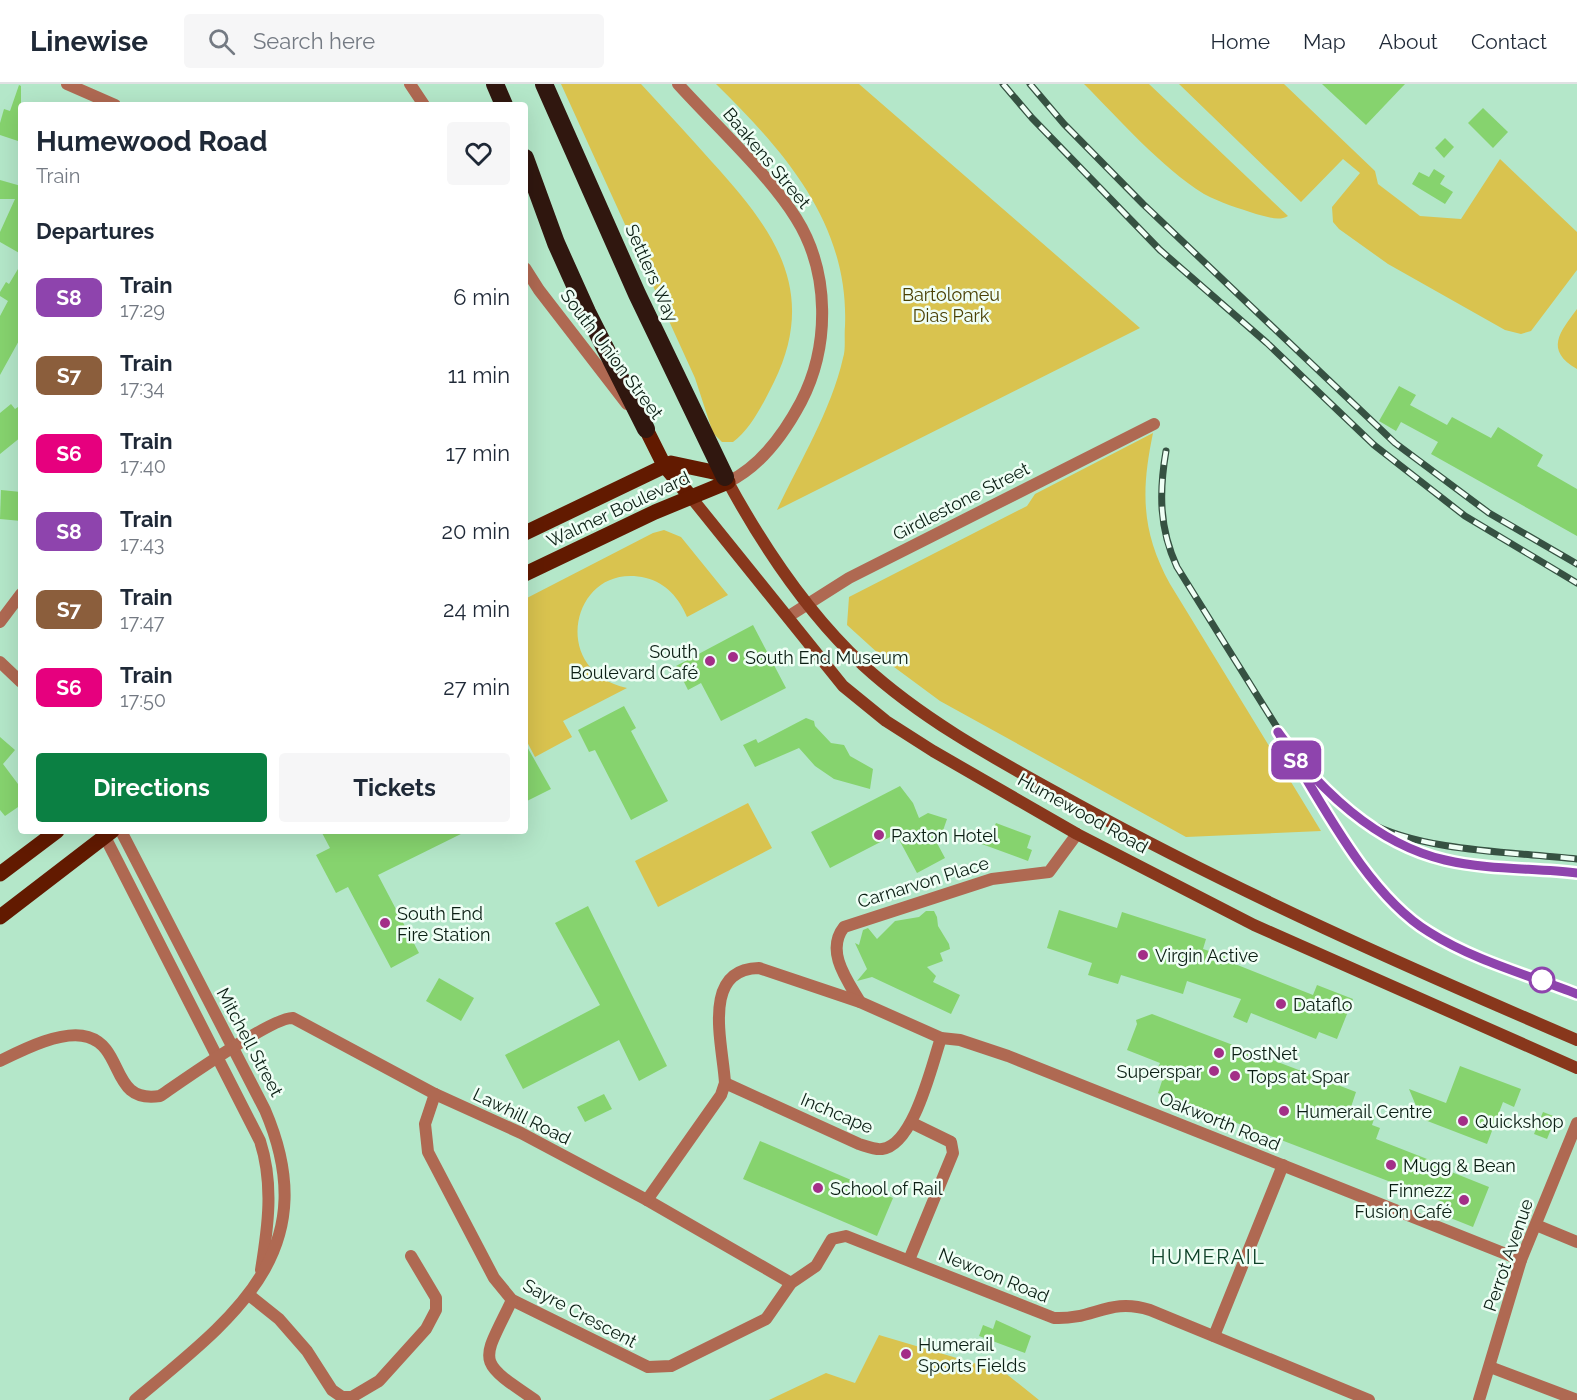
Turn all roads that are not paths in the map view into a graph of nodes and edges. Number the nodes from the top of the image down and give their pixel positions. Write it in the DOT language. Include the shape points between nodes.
graph roads {
  1 [pos="67,84"];
  2 [pos="410,84"];
  3 [pos="495,84"];
  4 [pos="544,84"];
  5 [pos="678,84"];
  6 [pos="108,102"];
  7 [pos="422,102"];
  8 [pos="503,102"];
  9 [pos="528,166"];
  10 [pos="528,273"];
  11 [pos="1154,424"];
  12 [pos="646,429"];
  13 [pos="664,465"];
  14 [pos="727,479"];
  15 [pos="690,496"];
  16 [pos="528,532"];
  17 [pos="528,573"];
  18 [pos="18,598"];
  19 [pos="808,604"];
  20 [pos="789,616"];
  21 [pos="0,622"];
  22 [pos="0,662"];
  23 [pos="18,679"];
  24 [pos="53,834"];
  25 [pos="105,834"];
  26 [pos="107,834"];
  27 [pos="123,834"];
  28 [pos="1077,834"];
  29 [pos="0,874"];
  30 [pos="0,917"];
  31 [pos="860,1002"];
  32 [pos="941,1038"];
  33 [pos="1577,1040"];
  34 [pos="235,1048"];
  35 [pos="217,1057"];
  36 [pos="0,1061"];
  37 [pos="1577,1068"];
  38 [pos="725,1083"];
  39 [pos="435,1094"];
  40 [pos="912,1123"];
  41 [pos="1577,1123"];
  42 [pos="1283,1165"];
  43 [pos="647,1200"];
  44 [pos="1536,1225"];
  45 [pos="1577,1242"];
  46 [pos="411,1256"];
  47 [pos="909,1260"];
  48 [pos="1521,1260"];
  49 [pos="259,1280"];
  50 [pos="791,1283"];
  51 [pos="249,1295"];
  52 [pos="512,1300"];
  53 [pos="1214,1336"];
  54 [pos="1490,1367"];
  55 [pos="341,1398"];
  56 [pos="135,1400"];
  57 [pos="535,1400"];
  58 [pos="1369,1400"];
  59 [pos="1479,1400"];
  60 [pos="1577,1400"];
  1 -- 6 [label="street"];
  2 -- 7 [label="street"];
  3 -- 8 [label="highway"];
  4 -- 14 [label="highway, Settlers Way" via="637,294"];
  5 -- 14 [label="street, Baakens Street" via="797,219 814,259 822,306 819,354 796,410 761,459 742,475"];
  9 -- 12 [label="highway" via="574,283"];
  10 -- 12 [label="street, South Union Street"];
  11 -- 19 [label="street, Girdlestone Street" via="849,578"];
  12 -- 13 [label="main road, South Union Street"];
  13 -- 14 [label="main road, Walmer Boulevard" via="678,464"];
  13 -- 15 [label="main road, Humewood Road"];
  13 -- 16 [label="main road, Walmer Boulevard"];
  14 -- 15 [label="main road, Walmer Boulevard"];
  14 -- 19 [label="main road, Humewood Road" via="755,531"];
  15 -- 17 [label="main road, Walmer Boulevard"];
  15 -- 20 [label="main road, Humewood Road"];
  18 -- 21 [label="street"];
  19 -- 20 [label="street, Girdlestone Street"];
  19 -- 33 [label="main road, Humewood Road" via="862,665 905,700 1054,791 1255,897"];
  20 -- 28 [label="main road, Humewood Road" via="843,686 886,721"];
  22 -- 23 [label="street"];
  24 -- 29 [label="main road"];
  25 -- 30 [label="main road"];
  26 -- 35 [label="street, Mitchell Street"];
  27 -- 34 [label="street, Mitchell Street"];
  28 -- 31 [label="street, Carnarvon Place" via="1049,872 992,879 844,927 835,940 835,948 842,971"];
  28 -- 37 [label="main road, Humewood Road" via="1254,925"];
  31 -- 32 [label="street, Oakworth Road"];
  31 -- 38 [label="street, Oakworth Road" via="759,968 745,968 727,981 718,1006"];
  32 -- 40 [label="street, Inchcape"];
  32 -- 42 [label="street, Oakworth Road" via="1008,1056"];
  34 -- 35 [label="street, Lawhill Road"];
  34 -- 39 [label="street, Lawhill Road" via="277,1020 293,1018"];
  34 -- 49 [label="street, Mitchell Street" via="275,1132 285,1179 278,1245"];
  35 -- 36 [label="street, Lawhill Road" via="160,1096 150,1098 132,1093 110,1056 97,1040 87,1036 44,1042"];
  35 -- 49 [label="street, Mitchell Street" via="254,1127 270,1179"];
  38 -- 40 [label="street, Inchcape" via="868,1147 889,1147"];
  38 -- 43 [label="street" via="715,1106"];
  39 -- 43 [label="street, Lawhill Road" via="521,1133"];
  39 -- 52 [label="street, Sayre Crescent" via="425,1124 428,1152 482,1259"];
  40 -- 47 [label="street" via="951,1142 953,1153"];
  41 -- 44 [label="street, Perrot Avenue"];
  42 -- 48 [label="street, Oakworth Road"];
  42 -- 53 [label="street"];
  43 -- 50 [label="street, Lawhill Road"];
  44 -- 45 [label="street"];
  44 -- 48 [label="street, Perrot Avenue"];
  46 -- 55 [label="street" via="436,1298 433,1319 379,1381 363,1393"];
  47 -- 50 [label="street, Newcon Road" via="840,1236 827,1245 809,1273"];
  47 -- 53 [label="street, Newcon Road" via="1054,1318 1081,1317 1118,1304 1132,1304"];
  48 -- 54 [label="street, Perrot Avenue"];
  49 -- 51 [label="street, Mitchell Street"];
  50 -- 52 [label="street, Sayre Crescent" via="766,1319 698,1355 657,1368 636,1363"];
  51 -- 55 [label="street" via="279,1319"];
  51 -- 56 [label="street, Mitchell Street" via="221,1327"];
  52 -- 57 [label="street" via="490,1348 489,1363 494,1372"];
  53 -- 58 [label="street, Newcon Road"];
  54 -- 59 [label="street, Perrot Avenue"];
  54 -- 60 [label="street"];
}
